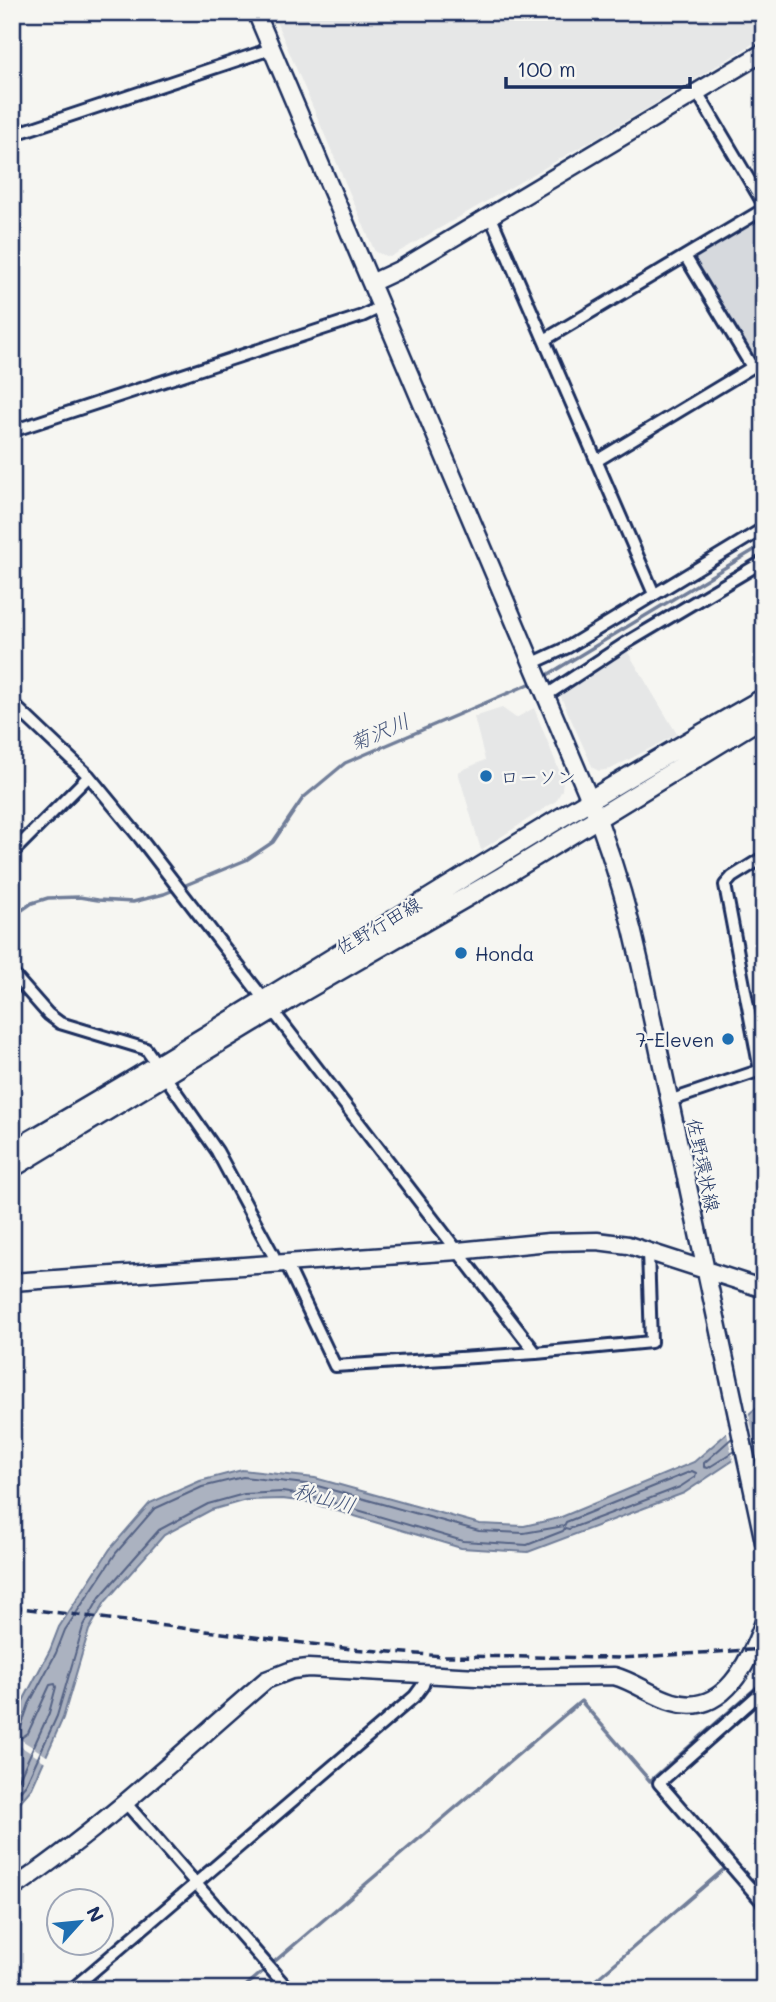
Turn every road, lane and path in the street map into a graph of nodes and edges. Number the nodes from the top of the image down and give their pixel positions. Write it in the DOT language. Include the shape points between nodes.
graph roads {
  1 [pos="256,12"];
  2 [pos="271,49"];
  3 [pos="764,52"];
  4 [pos="697,92"];
  5 [pos="12,135"];
  6 [pos="764,207"];
  7 [pos="490,215"];
  8 [pos="685,256"];
  9 [pos="371,283"];
  10 [pos="381,307"];
  11 [pos="545,339"];
  12 [pos="764,360"];
  13 [pos="752,367"];
  14 [pos="12,431"];
  15 [pos="598,460"];
  16 [pos="764,528"];
  17 [pos="764,561"];
  18 [pos="654,594"];
  19 [pos="533,667"];
  20 [pos="543,692"];
  21 [pos="764,698"];
  22 [pos="12,703"];
  23 [pos="764,716"];
  24 [pos="89,776"];
  25 [pos="590,801"];
  26 [pos="598,819"];
  27 [pos="12,853"];
  28 [pos="764,857"];
  29 [pos="12,973"];
  30 [pos="269,1005"];
  31 [pos="162,1069"];
  32 [pos="763,1072"];
  33 [pos="669,1101"];
  34 [pos="12,1151"];
  35 [pos="12,1168"];
  36 [pos="458,1251"];
  37 [pos="648,1251"];
  38 [pos="282,1264"];
  39 [pos="705,1270"];
  40 [pos="12,1282"];
  41 [pos="764,1289"];
  42 [pos="536,1353"];
  43 [pos="764,1542"];
  44 [pos="764,1622"];
  45 [pos="426,1676"];
  46 [pos="764,1690"];
  47 [pos="726,1692"];
  48 [pos="741,1708"];
  49 [pos="124,1801"];
  50 [pos="195,1882"];
  51 [pos="12,1889"];
  52 [pos="764,1905"];
  53 [pos="71,1990"];
  54 [pos="289,1990"];
  1 -- 2 [label="street, 佐野環状線"];
  2 -- 5 [label="street"];
  2 -- 9 [label="street, 佐野環状線"];
  3 -- 4 [label="street"];
  4 -- 6 [label="street"];
  4 -- 7 [label="street"];
  6 -- 8 [label="street"];
  7 -- 9 [label="street"];
  7 -- 11 [label="street"];
  8 -- 11 [label="street"];
  8 -- 13 [label="street"];
  9 -- 10 [label="street, 佐野環状線"];
  10 -- 14 [label="street"];
  10 -- 19 [label="street, 佐野環状線"];
  11 -- 15 [label="street"];
  12 -- 13 [label="street"];
  13 -- 15 [label="street"];
  15 -- 18 [label="street"];
  16 -- 18 [label="street"];
  17 -- 20 [label="street"];
  18 -- 19 [label="street"];
  19 -- 20 [label="street, 佐野環状線"];
  20 -- 25 [label="street, 佐野環状線"];
  21 -- 25 [label="main road, 佐野行田線"];
  22 -- 24 [label="street"];
  23 -- 26 [label="main road, 佐野行田線"];
  24 -- 27 [label="street"];
  24 -- 30 [label="street"];
  25 -- 26 [label="street, 佐野環状線"];
  25 -- 30 [label="main road, 佐野行田線"];
  26 -- 30 [label="main road, 佐野行田線" via="448,909"];
  26 -- 33 [label="street, 佐野環状線" via="632,927"];
  28 -- 32 [label="street" via="725,885"];
  29 -- 31 [label="street" via="60,1023 146,1049"];
  30 -- 31 [label="main road, 佐野行田線"];
  30 -- 36 [label="street"];
  31 -- 34 [label="main road, 佐野行田線"];
  31 -- 35 [label="main road, 佐野行田線"];
  31 -- 38 [label="street" via="217,1151"];
  32 -- 33 [label="street"];
  33 -- 39 [label="street, 佐野環状線"];
  36 -- 37 [label="street" via="597,1241"];
  36 -- 38 [label="street"];
  36 -- 42 [label="street"];
  37 -- 39 [label="street"];
  37 -- 42 [label="street" via="651,1342"];
  38 -- 40 [label="street"];
  38 -- 42 [label="street" via="335,1366"];
  39 -- 41 [label="street"];
  39 -- 43 [label="street, 佐野環状線"];
  44 -- 47 [label="street"];
  45 -- 47 [label="street" via="614,1676 682,1705"];
  45 -- 49 [label="street" via="308,1668 279,1673"];
  45 -- 50 [label="street" via="415,1696"];
  46 -- 48 [label="street"];
  47 -- 48 [label="street"];
  48 -- 52 [label="street" via="659,1783"];
  49 -- 50 [label="street"];
  49 -- 51 [label="street"];
  50 -- 53 [label="street"];
  50 -- 54 [label="street"];
}
